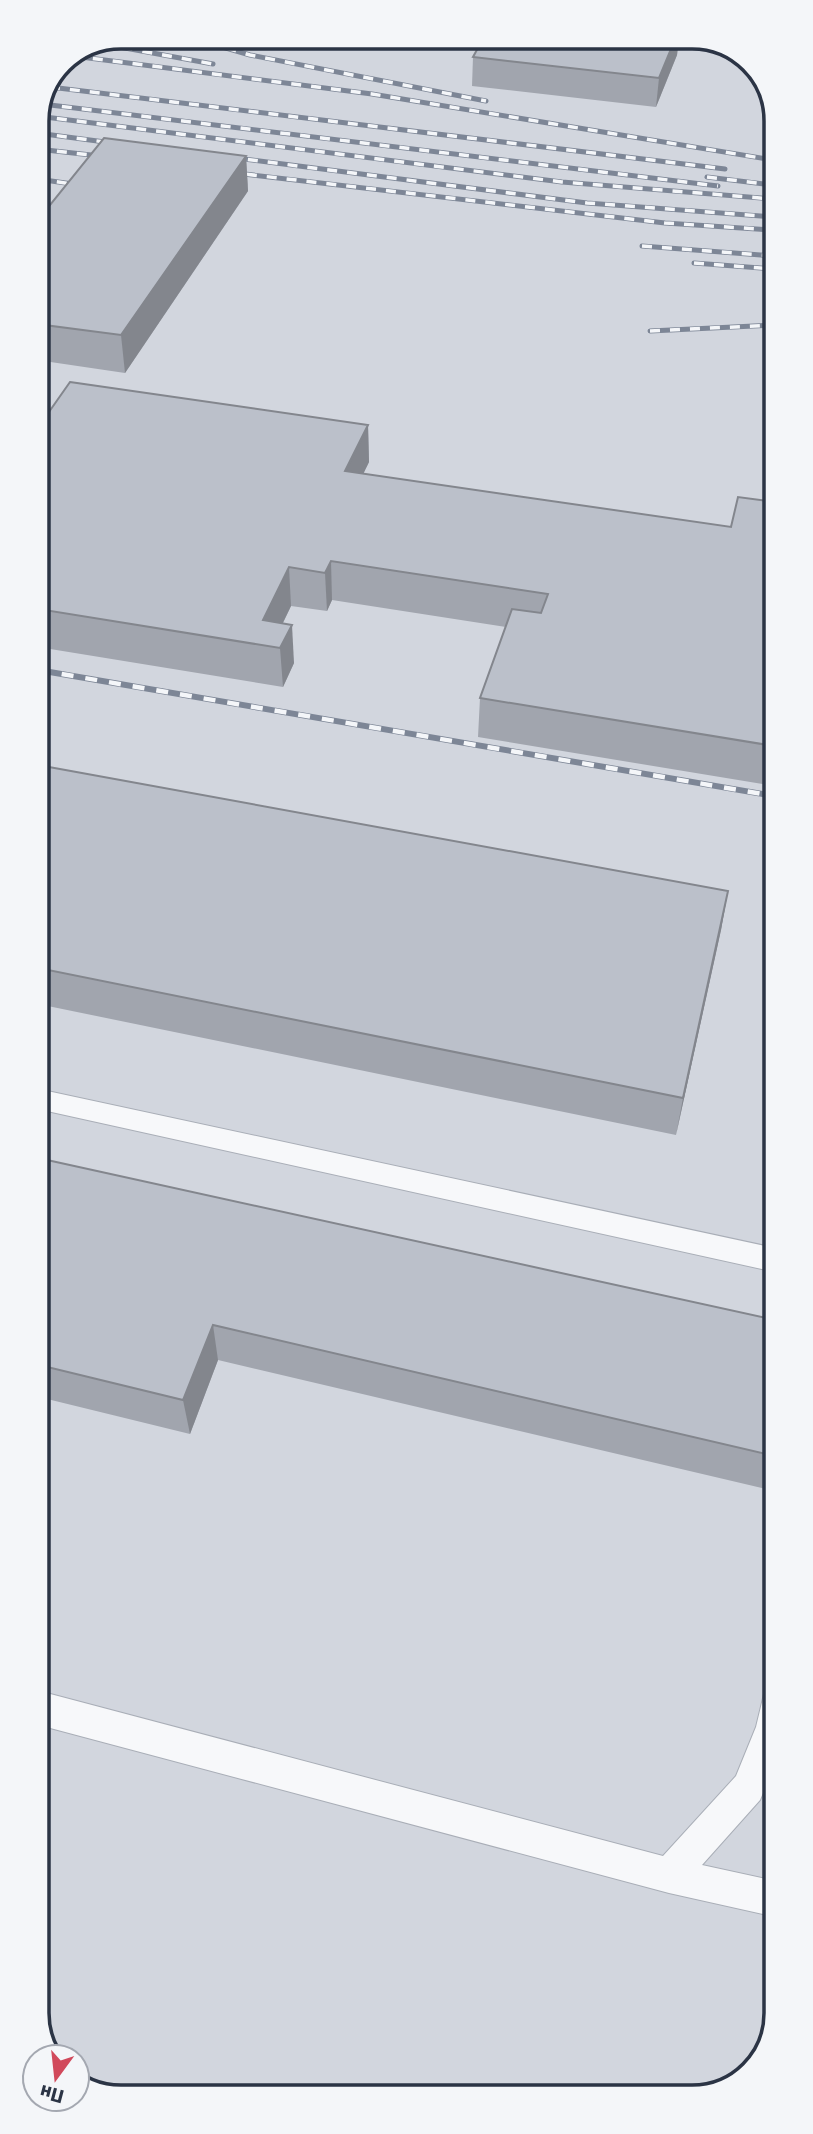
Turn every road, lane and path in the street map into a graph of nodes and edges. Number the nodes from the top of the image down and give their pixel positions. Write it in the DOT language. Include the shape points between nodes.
graph roads {
  1 [pos="49,1102"];
  2 [pos="764,1258"];
  3 [pos="49,1712"];
  4 [pos="764,1749"];
  5 [pos="669,1875"];
  6 [pos="764,1896"];
  1 -- 2 [label="lane"];
  3 -- 5 [label="lane"];
  4 -- 5 [label="lane" via="748,1788"];
  5 -- 6 [label="lane"];
}
